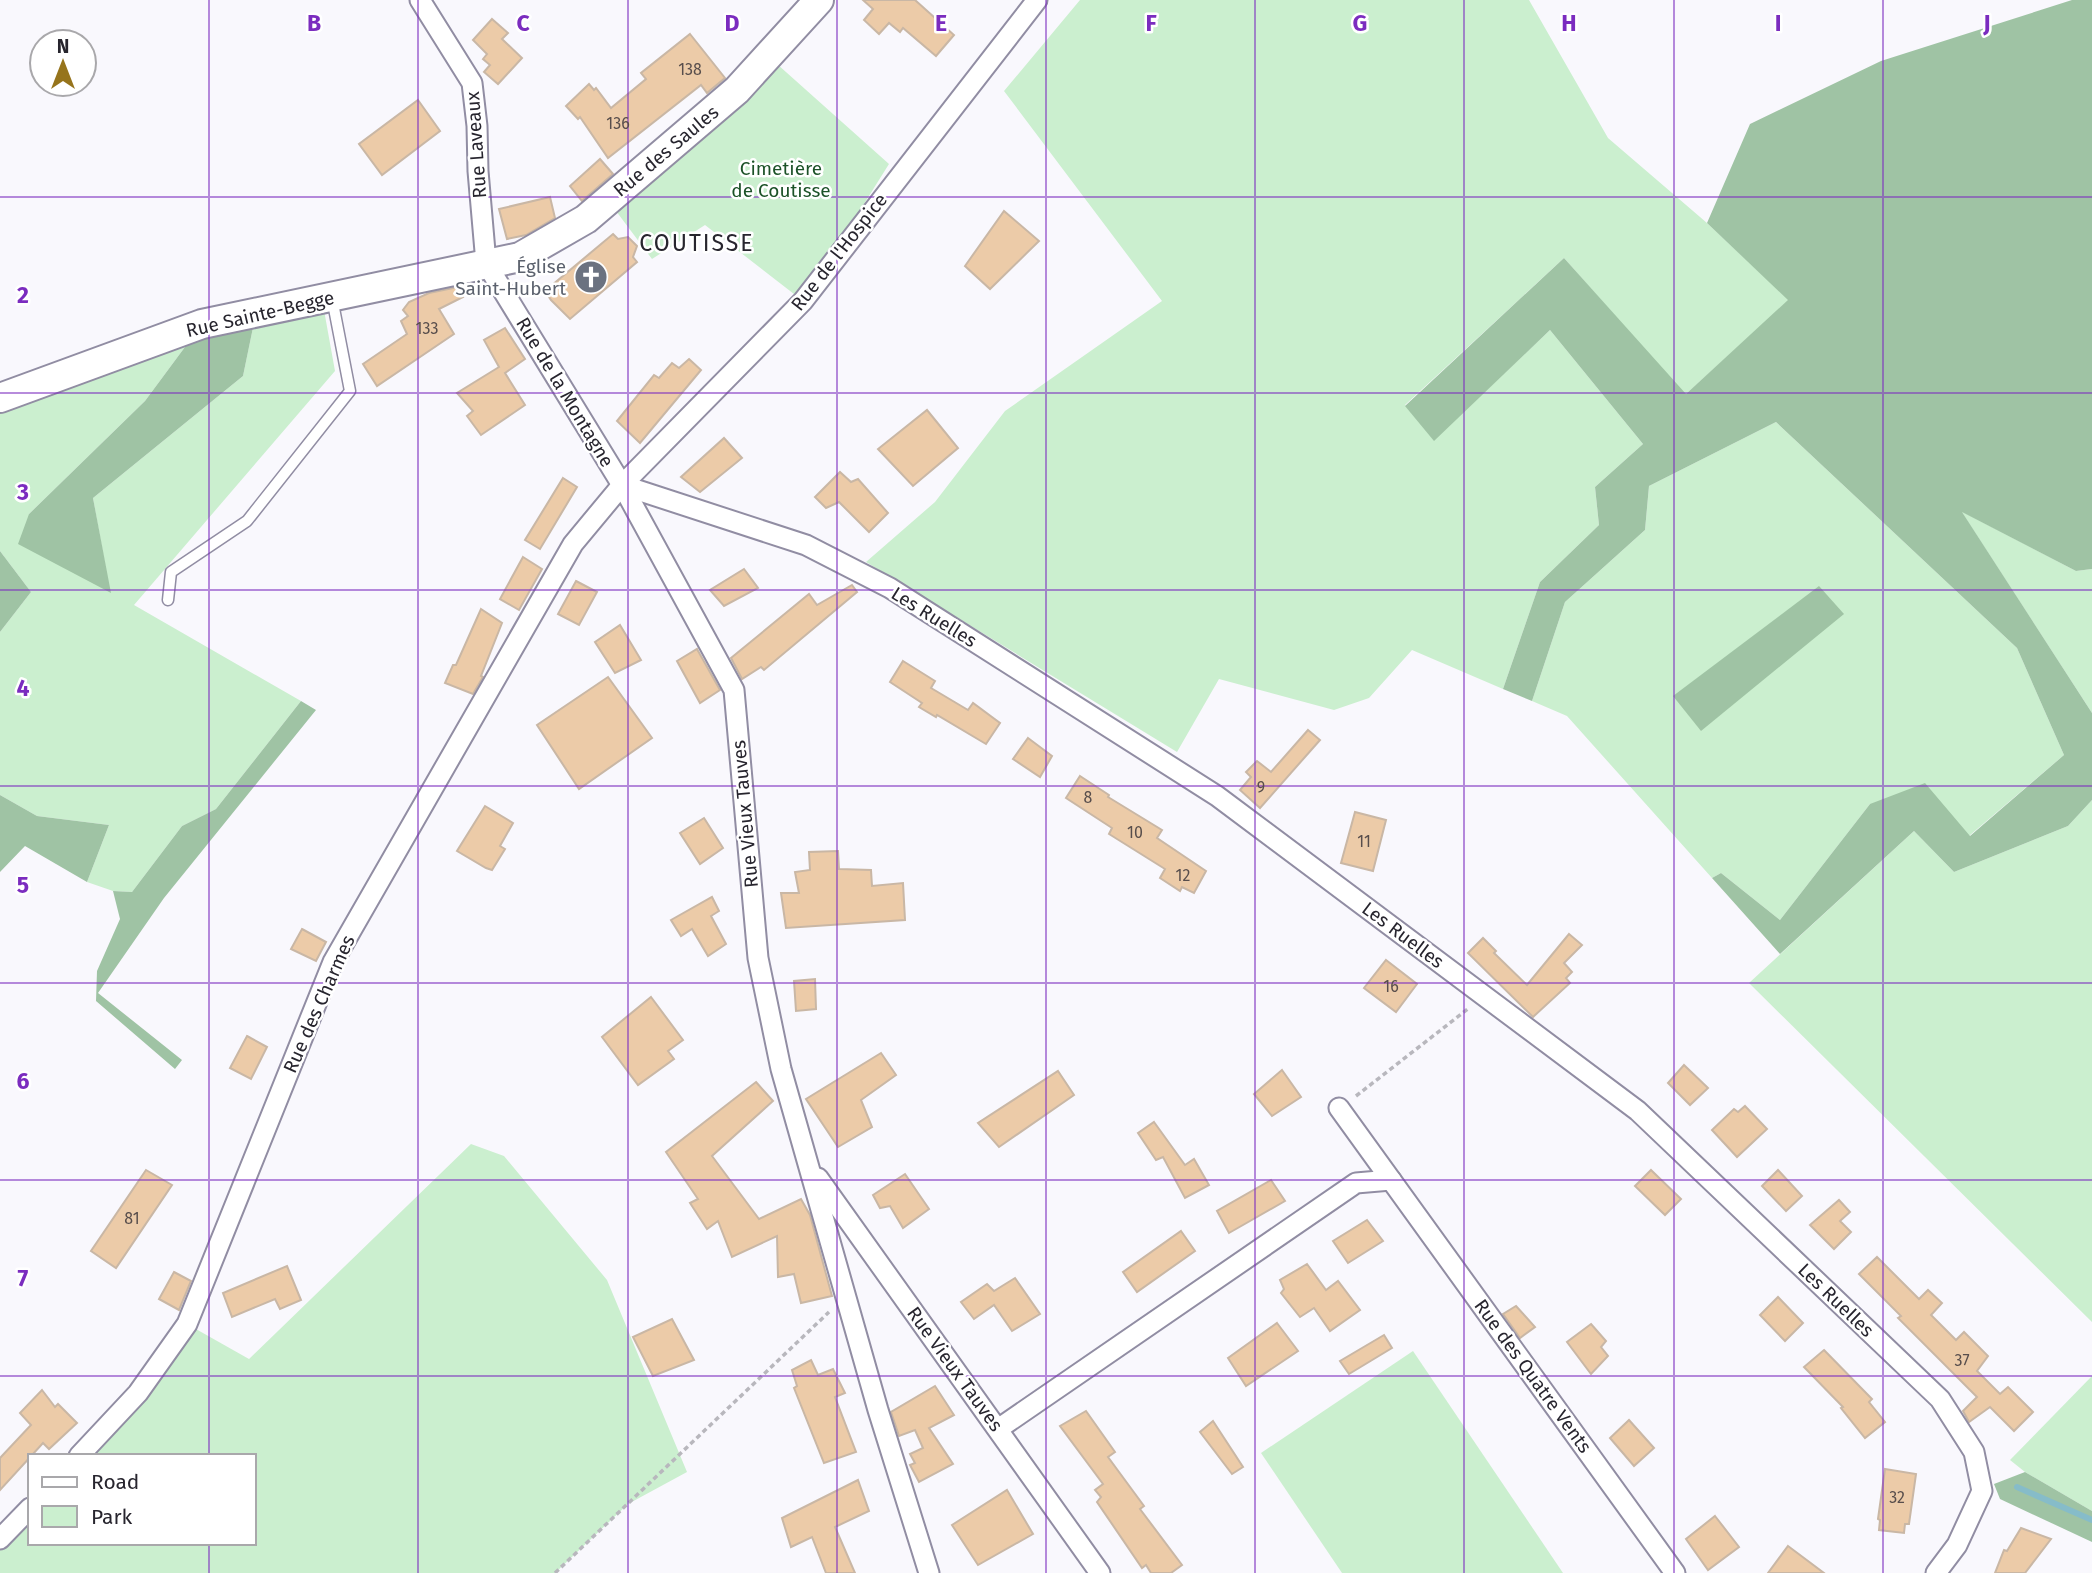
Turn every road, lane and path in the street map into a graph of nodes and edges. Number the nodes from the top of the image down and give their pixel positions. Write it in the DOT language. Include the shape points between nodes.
graph roads {
  1 [pos="420,0"];
  2 [pos="819,0"];
  3 [pos="1037,0"];
  4 [pos="486,263"];
  5 [pos="332,298"];
  6 [pos="0,398"];
  7 [pos="621,485"];
  8 [pos="168,600"];
  9 [pos="1484,996"];
  10 [pos="1339,1108"];
  11 [pos="809,1166"];
  12 [pos="1391,1180"];
  13 [pos="846,1296"];
  14 [pos="998,1429"];
  15 [pos="81,1454"];
  16 [pos="28,1510"];
  17 [pos="0,1539"];
  18 [pos="555,1573"];
  19 [pos="929,1573"];
  20 [pos="1100,1573"];
  21 [pos="1675,1573"];
  22 [pos="1936,1573"];
  1 -- 4 [label="street, Rue Laveaux" via="472,83"];
  2 -- 4 [label="street, Rue des Saules" via="737,90 586,219 520,257"];
  3 -- 7 [label="street, Rue de l'Hospice" via="803,302"];
  4 -- 5 [label="street, Rue Sainte-Begge"];
  4 -- 7 [label="street, Rue de la Montagne"];
  5 -- 6 [label="street, Rue Sainte-Begge" via="202,324"];
  5 -- 8 [label="lane" via="349,391 247,521 171,572"];
  7 -- 9 [label="street, Les Ruelles" via="806,545 890,588 1217,796"];
  7 -- 11 [label="street, Rue Vieux Tauves" via="734,690 758,958 781,1069"];
  7 -- 15 [label="street, Rue des Charmes" via="573,544 333,962 187,1324 138,1392"];
  9 -- 10 [label="path"];
  9 -- 22 [label="street, Les Ruelles" via="1638,1111 1940,1399 1974,1452 1982,1491 1957,1545"];
  10 -- 12 [label="street, Rue des Quatre Vents"];
  11 -- 13 [label="street, Rue Vieux Tauves"];
  11 -- 14 [label="street, Rue Vieux Tauves"];
  12 -- 14 [label="street" via="1356,1183"];
  12 -- 21 [label="street, Rue des Quatre Vents"];
  13 -- 18 [label="path"];
  13 -- 19 [label="street, Rue Vieux Tauves"];
  14 -- 20 [label="street, Rue Vieux Tauves"];
  16 -- 17 [label="street"];
}
